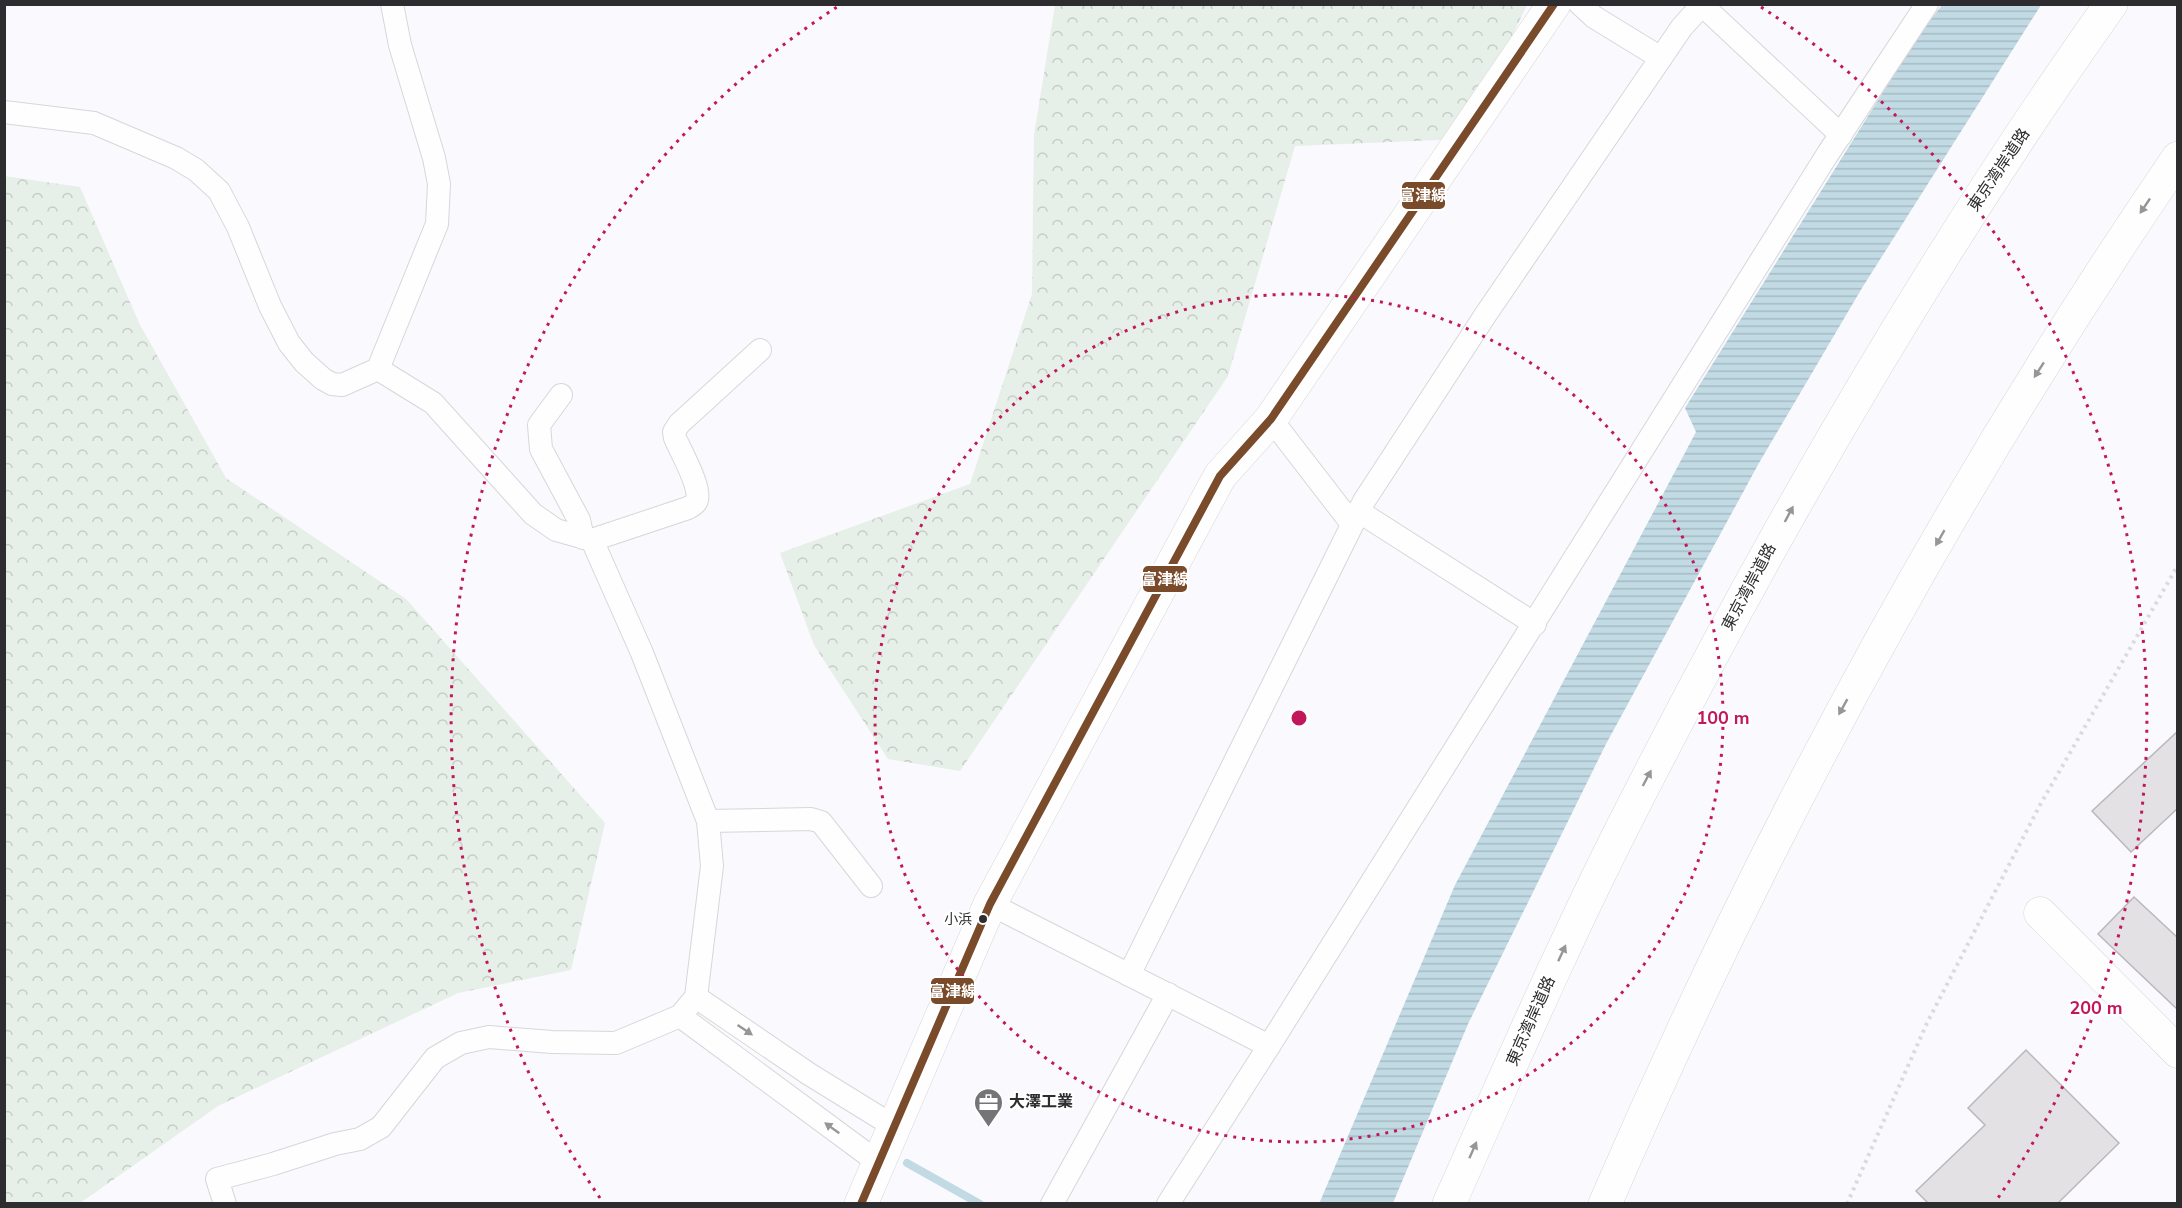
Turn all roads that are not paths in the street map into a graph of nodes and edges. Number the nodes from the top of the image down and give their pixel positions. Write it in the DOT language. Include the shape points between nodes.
graph roads {
  1 [pos="392,4"];
  2 [pos="1554,4"];
  3 [pos="1580,4"];
  4 [pos="1927,4"];
  5 [pos="2111,4"];
  6 [pos="1661,58"];
  7 [pos="4,112"];
  8 [pos="1841,135"];
  9 [pos="2178,158"];
  10 [pos="760,350"];
  11 [pos="378,369"];
  12 [pos="561,395"];
  13 [pos="1271,419"];
  14 [pos="1355,518"];
  15 [pos="588,539"];
  16 [pos="1535,624"];
  17 [pos="708,821"];
  18 [pos="871,886"];
  19 [pos="990,904"];
  20 [pos="2040,913"];
  21 [pos="1129,975"];
  22 [pos="1168,994"];
  23 [pos="696,997"];
  24 [pos="680,1016"];
  25 [pos="1269,1046"];
  26 [pos="2178,1052"];
  27 [pos="895,1127"];
  28 [pos="879,1163"];
  29 [pos="225,1203"];
  30 [pos="861,1203"];
  31 [pos="1052,1203"];
  32 [pos="1168,1203"];
  33 [pos="1449,1203"];
  34 [pos="1605,1203"];
  1 -- 11 [label="street" via="439,184 437,225"];
  2 -- 13 [label="main road"];
  3 -- 6 [label="street" via="1594,17"];
  4 -- 8 [label="street"];
  33 -- 5 [label="main road, 東京湾岸道路, one-way" via="1635,802 1799,495 1976,205"];
  6 -- 8 [label="street" via="1702,5"];
  6 -- 14 [label="street" via="1486,314"];
  7 -- 11 [label="street" via="94,123 196,170 219,191 270,306 304,362 322,379 342,385"];
  8 -- 16 [label="street"];
  9 -- 34 [label="main road, one-way" via="2027,388 1839,715 1760,869"];
  10 -- 15 [label="street" via="674,432 697,487 696,502 688,508"];
  11 -- 15 [label="street" via="433,403 532,514 556,530"];
  12 -- 15 [label="street" via="540,425 541,450"];
  13 -- 14 [label="street"];
  13 -- 19 [label="main road" via="1220,476"];
  14 -- 16 [label="street"];
  14 -- 21 [label="street"];
  15 -- 17 [label="street" via="642,653"];
  16 -- 25 [label="street"];
  17 -- 18 [label="street" via="821,822"];
  17 -- 23 [label="street" via="712,866"];
  19 -- 21 [label="street"];
  19 -- 27 [label="main road"];
  20 -- 26 [label="street"];
  21 -- 22 [label="street"];
  22 -- 25 [label="street"];
  22 -- 31 [label="street"];
  23 -- 24 [label="street"];
  23 -- 27 [label="street, one-way"];
  28 -- 24 [label="street, one-way"];
  24 -- 29 [label="street" via="616,1043 489,1037 461,1042 435,1058 381,1126 360,1139 217,1179"];
  25 -- 32 [label="street"];
  27 -- 28 [label="main road"];
  28 -- 30 [label="main road"];
}
